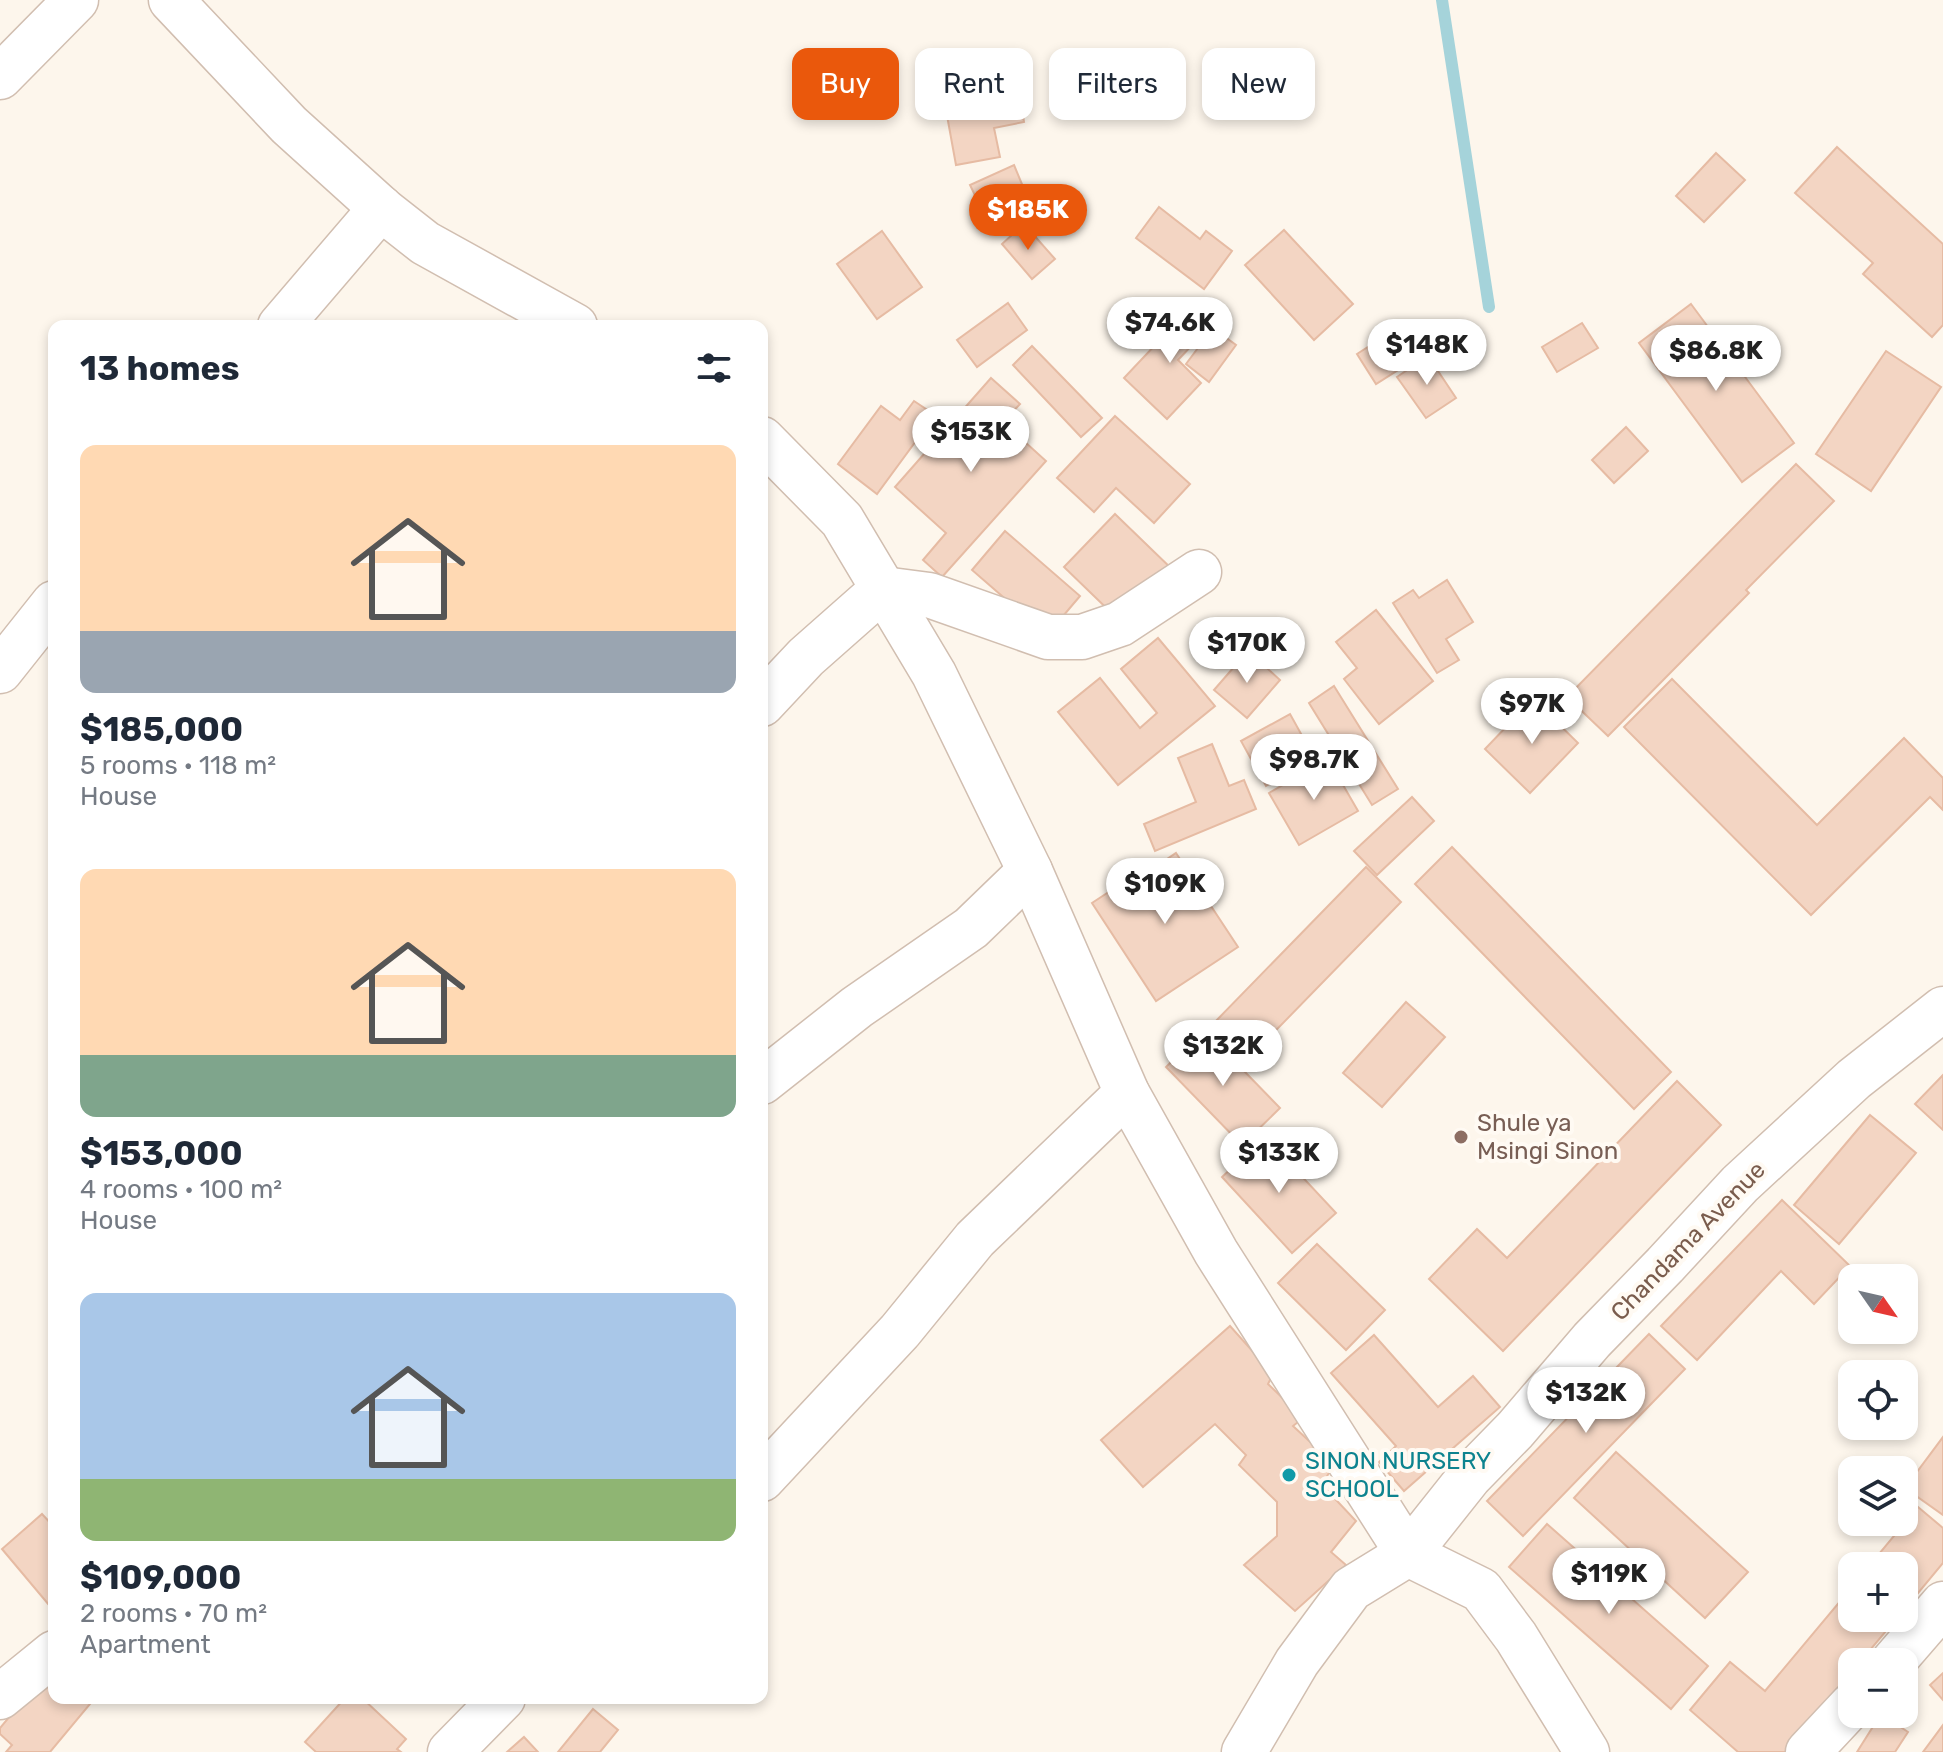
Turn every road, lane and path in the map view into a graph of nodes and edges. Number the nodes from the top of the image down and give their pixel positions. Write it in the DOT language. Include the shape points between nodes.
graph roads {
  1 [pos="76,0"];
  2 [pos="171,0"];
  3 [pos="0,77"];
  4 [pos="381,208"];
  5 [pos="285,320"];
  6 [pos="564,320"];
  7 [pos="768,445"];
  8 [pos="1199,572"];
  9 [pos="883,589"];
  10 [pos="48,611"];
  11 [pos="0,671"];
  12 [pos="768,698"];
  13 [pos="1030,871"];
  14 [pos="1943,1009"];
  15 [pos="768,1077"];
  16 [pos="1127,1093"];
  17 [pos="768,1473"];
  18 [pos="1408,1554"];
  19 [pos="1943,1604"];
  20 [pos="1905,1648"];
  21 [pos="48,1658"];
  22 [pos="0,1697"];
  23 [pos="497,1704"];
  24 [pos="1838,1720"];
  25 [pos="450,1752"];
  26 [pos="1244,1752"];
  27 [pos="1587,1752"];
  28 [pos="1808,1752"];
  1 -- 3 [label="street"];
  2 -- 4 [label="street" via="289,125"];
  4 -- 5 [label="street"];
  4 -- 6 [label="street" via="425,243"];
  7 -- 9 [label="street" via="842,520"];
  8 -- 9 [label="street" via="1120,624 1082,637 1048,637 929,595"];
  9 -- 12 [label="street"];
  9 -- 13 [label="street" via="934,674"];
  10 -- 11 [label="street"];
  13 -- 15 [label="street" via="971,928"];
  13 -- 16 [label="street"];
  14 -- 18 [label="street, Chandama Avenue" via="1854,1079 1740,1184 1592,1340"];
  16 -- 17 [label="street" via="975,1239 900,1331"];
  16 -- 18 [label="street" via="1216,1252"];
  18 -- 26 [label="street, Chandama Avenue" via="1351,1589 1297,1662"];
  18 -- 27 [label="street" via="1481,1590"];
  19 -- 20 [label="street"];
  21 -- 22 [label="street"];
  23 -- 25 [label="street"];
  24 -- 28 [label="street"];
}
